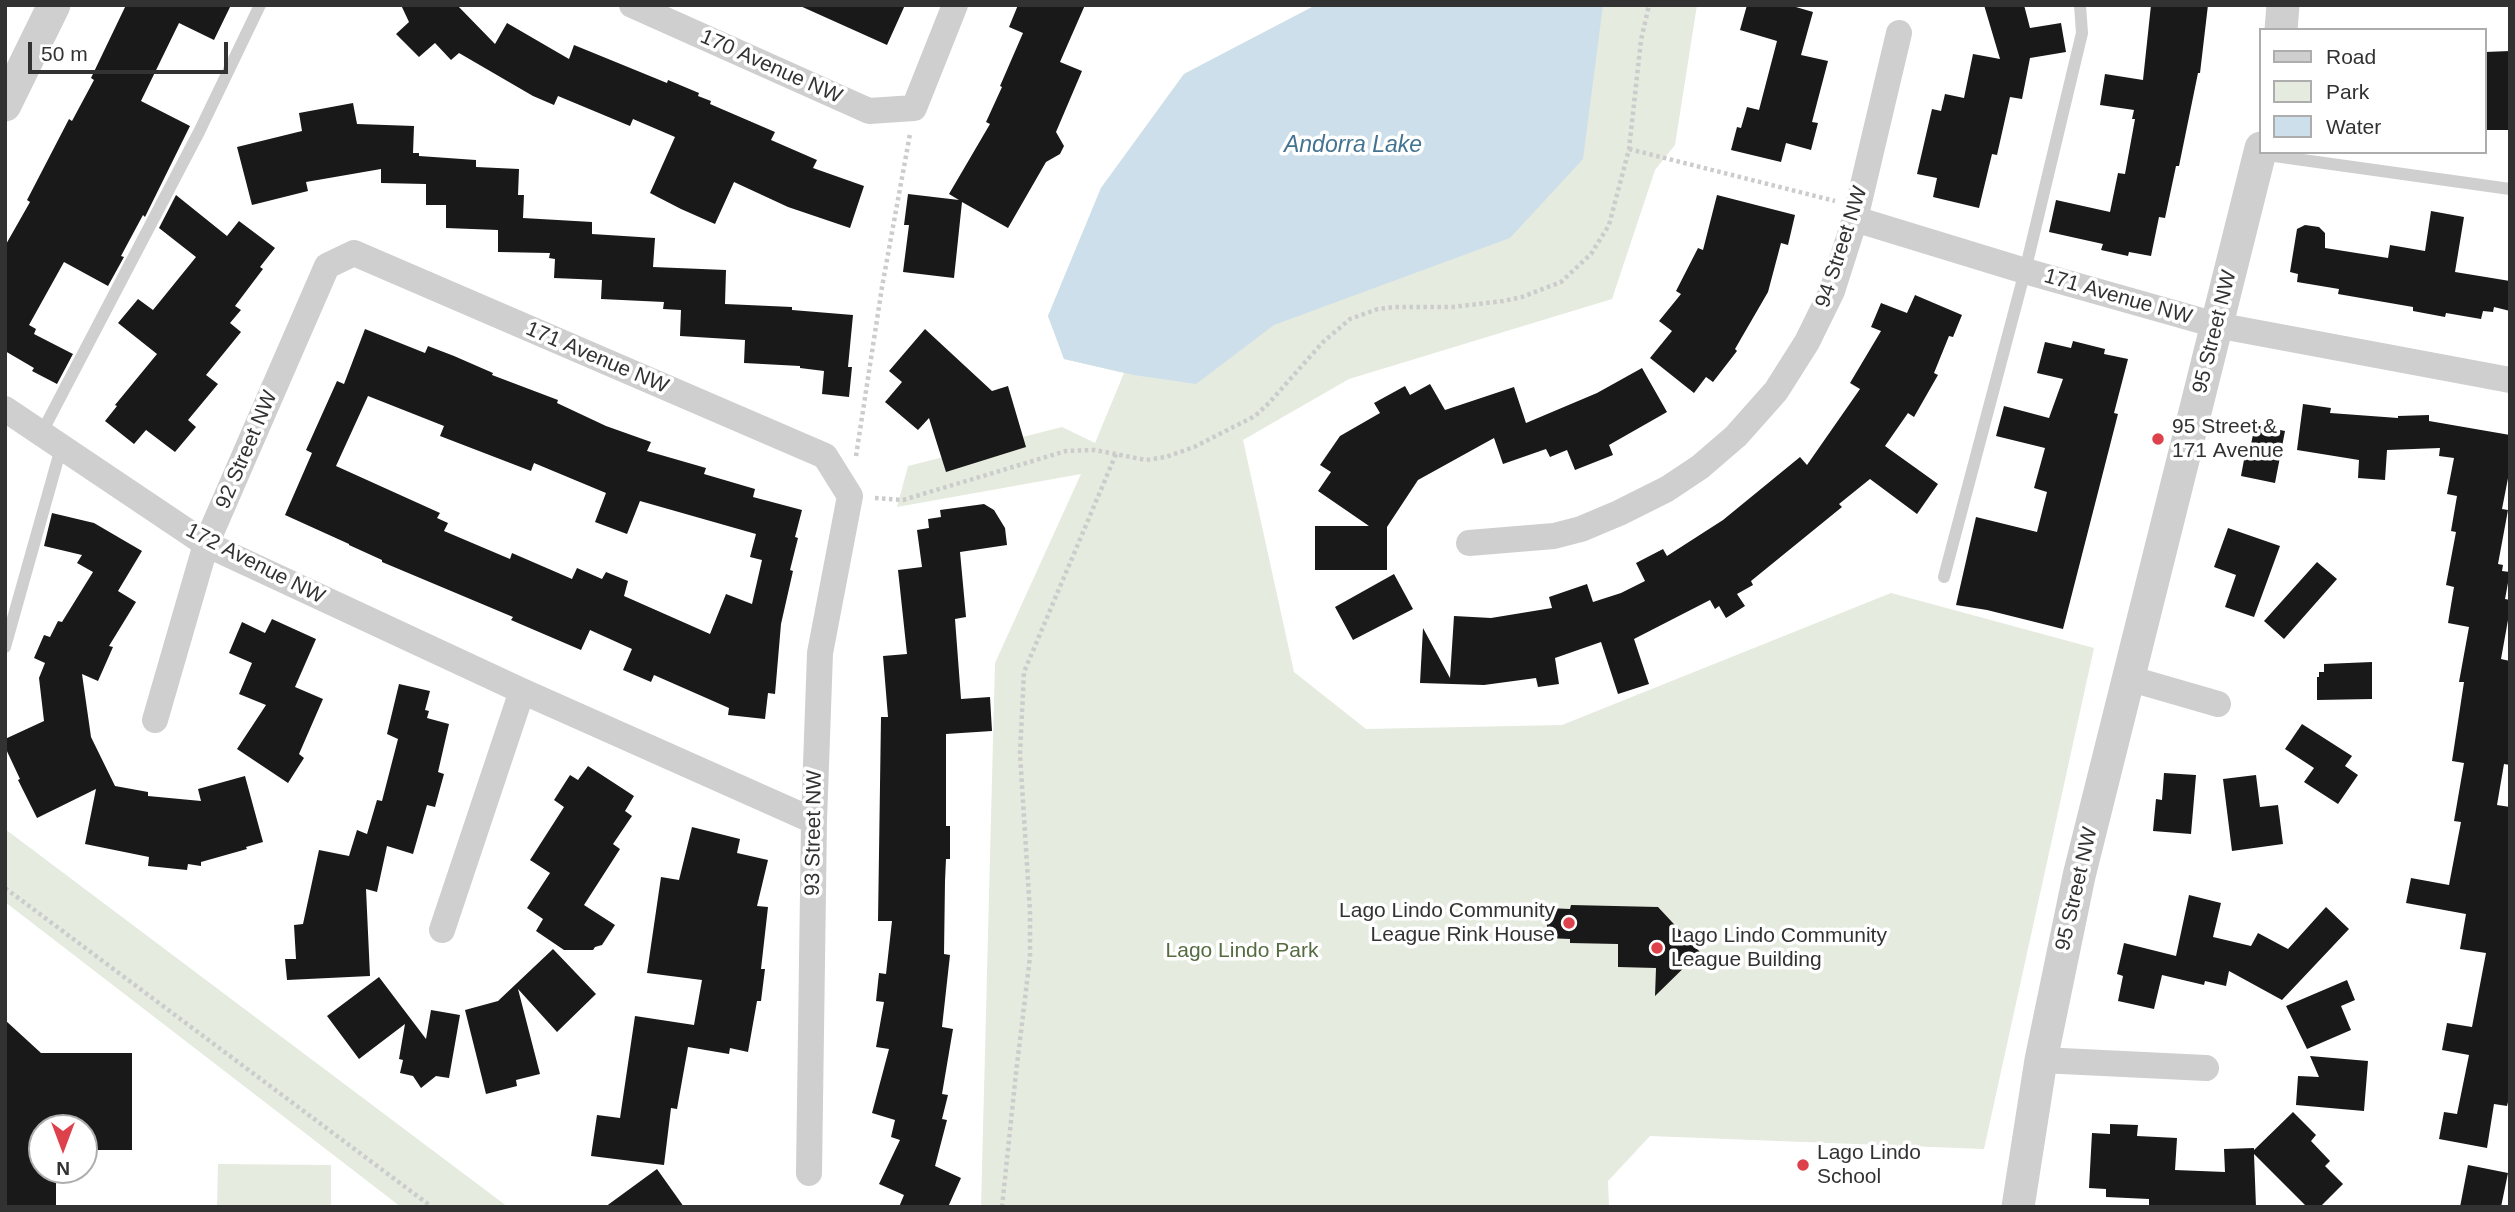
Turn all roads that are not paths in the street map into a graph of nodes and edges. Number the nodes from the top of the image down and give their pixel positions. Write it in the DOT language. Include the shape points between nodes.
graph roads {
  1 [pos="54,5"];
  2 [pos="260,5"];
  3 [pos="632,5"];
  4 [pos="955,5"];
  5 [pos="2080,5"];
  6 [pos="2283,5"];
  7 [pos="2281,28"];
  8 [pos="1899,33"];
  9 [pos="5,105"];
  10 [pos="2260,154"];
  11 [pos="2280,154"];
  12 [pos="2510,190"];
  13 [pos="1855,219"];
  14 [pos="327,266"];
  15 [pos="2025,271"];
  16 [pos="2216,325"];
  17 [pos="2510,380"];
  18 [pos="5,410"];
  19 [pos="51,441"];
  20 [pos="850,496"];
  21 [pos="1469,543"];
  22 [pos="206,544"];
  23 [pos="1944,578"];
  24 [pos="5,647"];
  25 [pos="2128,678"];
  26 [pos="522,691"];
  27 [pos="2217,704"];
  28 [pos="155,720"];
  29 [pos="814,821"];
  30 [pos="442,930"];
  31 [pos="2041,1060"];
  32 [pos="2206,1068"];
  33 [pos="809,1174"];
  34 [pos="2018,1207"];
  1 -- 9 [label="street"];
  2 -- 19 [label="lane"];
  3 -- 4 [label="street, 170 Avenue NW" via="869,111 914,108"];
  5 -- 15 [label="lane" via="2082,33"];
  6 -- 7 [label="street"];
  8 -- 13 [label="street, 94 Street NW"];
  10 -- 16 [label="street, 95 Street NW"];
  11 -- 12 [label="lane"];
  13 -- 15 [label="street, 171 Avenue NW"];
  13 -- 21 [label="street, 94 Street NW" via="1832,291 1807,342 1776,391 1736,436 1700,467 1655,495 1581,529 1554,537"];
  14 -- 20 [label="street, 171 Avenue NW" via="354,253 825,456"];
  14 -- 22 [label="street, 92 Street NW"];
  15 -- 16 [label="street, 171 Avenue NW"];
  15 -- 23 [label="lane"];
  16 -- 17 [label="street, 171 Avenue NW"];
  16 -- 25 [label="street, 95 Street NW"];
  18 -- 19 [label="street, 172 Avenue NW"];
  19 -- 22 [label="street, 172 Avenue NW"];
  19 -- 24 [label="lane"];
  20 -- 29 [label="street, 93 Street NW" via="820,653"];
  22 -- 26 [label="street, 172 Avenue NW"];
  22 -- 28 [label="street, 92 Street NW"];
  25 -- 27 [label="street"];
  25 -- 31 [label="street, 95 Street NW" via="2079,876"];
  26 -- 29 [label="street, 172 Avenue NW"];
  26 -- 30 [label="street"];
  29 -- 33 [label="street, 93 Street NW"];
  31 -- 32 [label="street"];
  31 -- 34 [label="street, 95 Street NW"];
}
